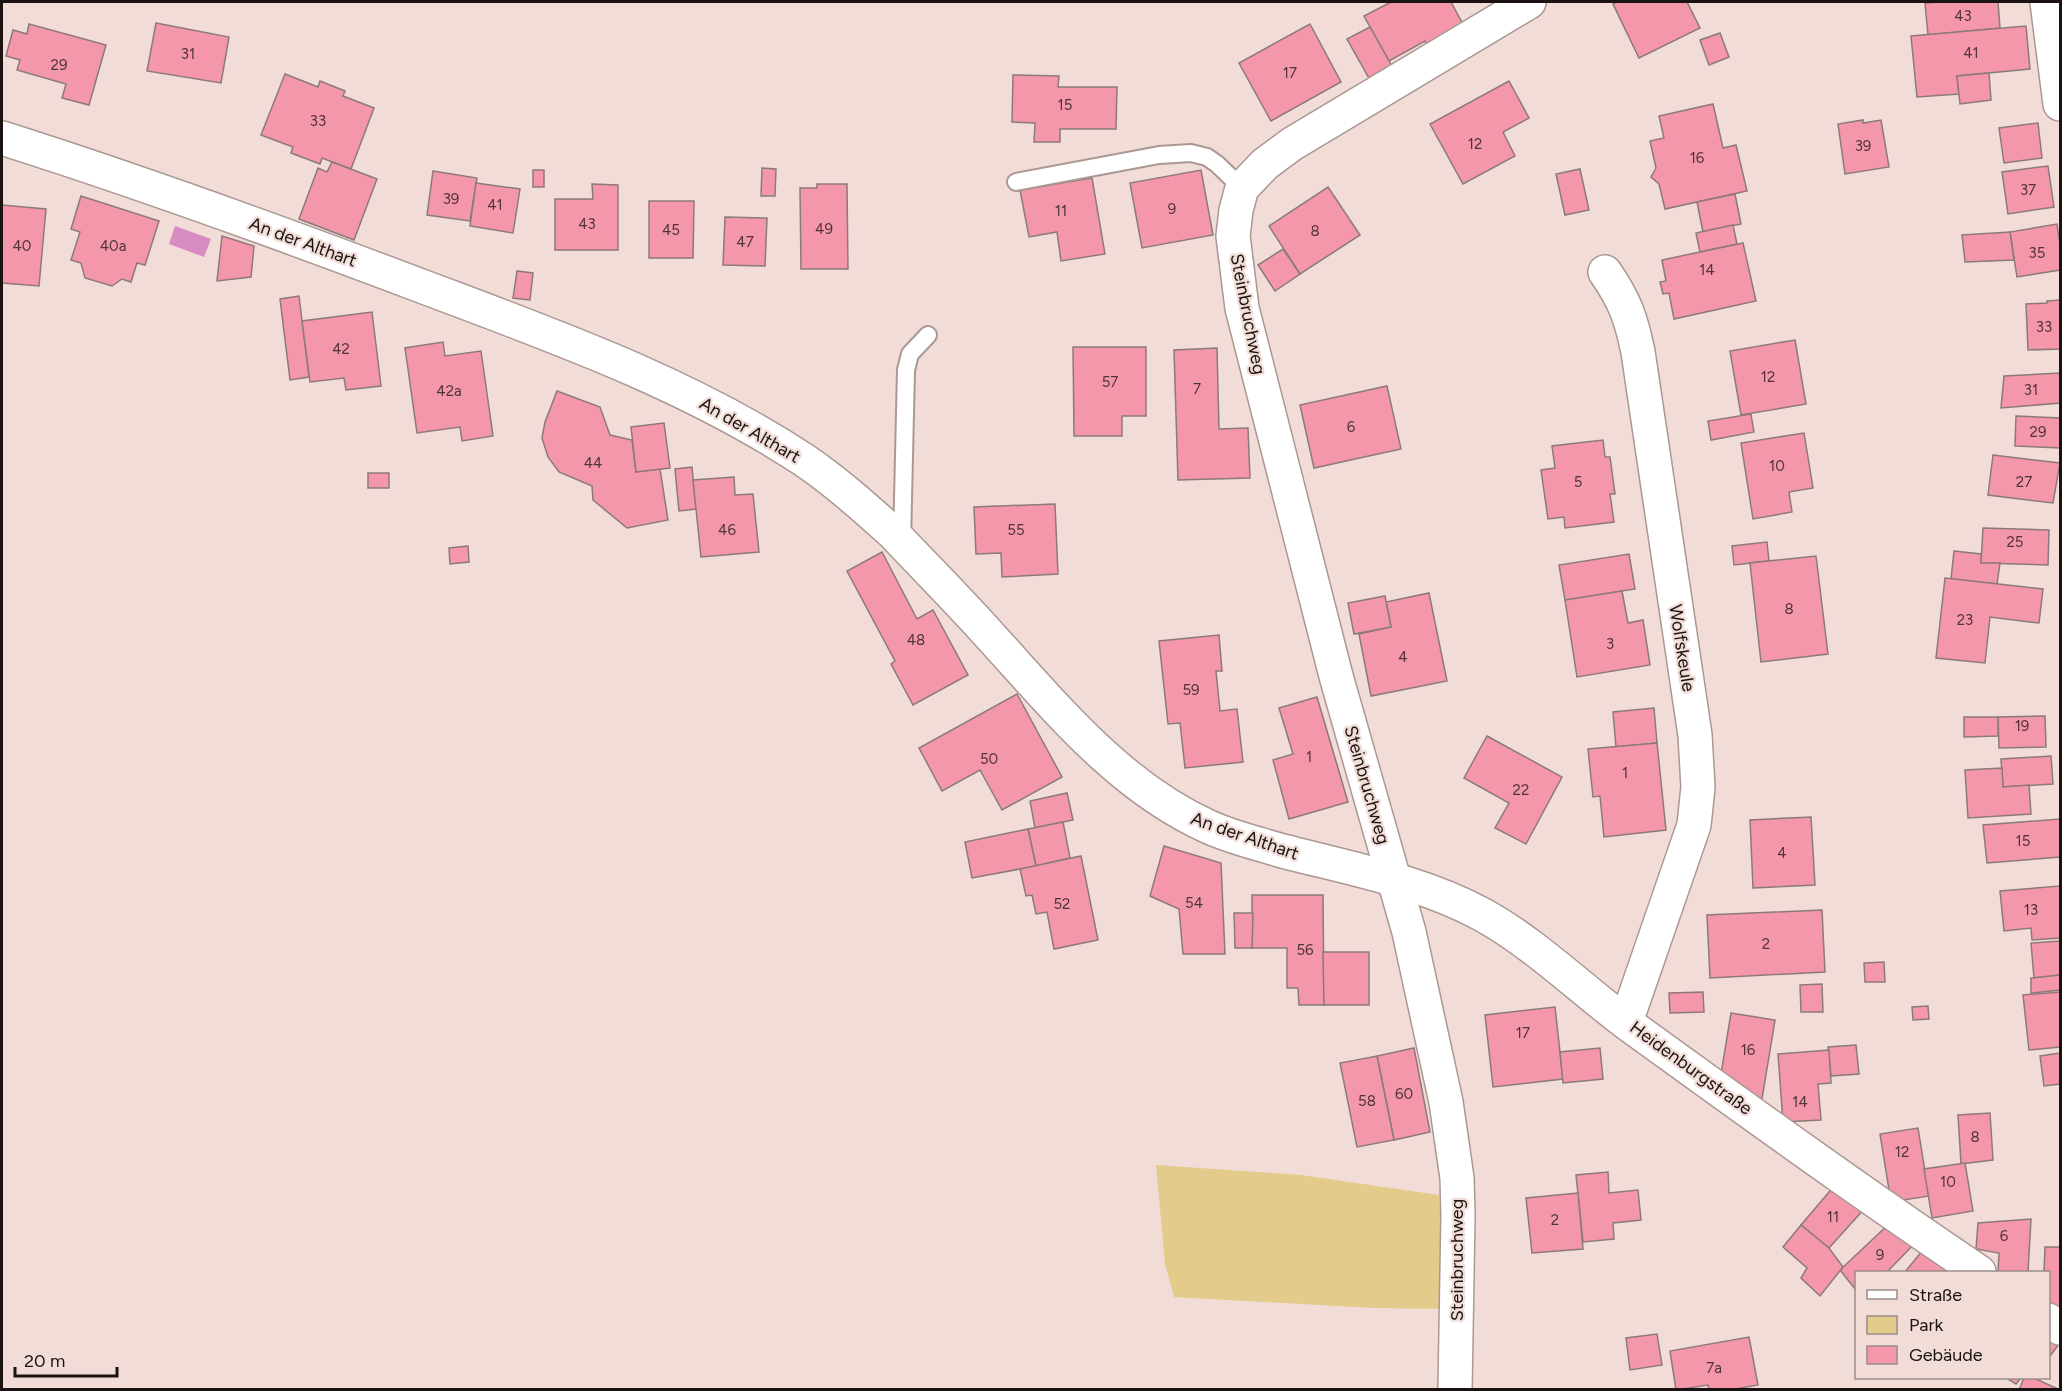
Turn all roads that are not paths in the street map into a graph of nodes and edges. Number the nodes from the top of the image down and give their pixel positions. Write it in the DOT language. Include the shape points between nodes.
graph roads {
  1 [pos="1528,2"];
  2 [pos="2047,2"];
  3 [pos="2061,104"];
  4 [pos="2,138"];
  5 [pos="1016,182"];
  6 [pos="1242,188"];
  7 [pos="1605,272"];
  8 [pos="928,335"];
  9 [pos="902,542"];
  10 [pos="1394,881"];
  11 [pos="1626,1022"];
  12 [pos="1978,1271"];
  13 [pos="1455,1389"];
  1 -- 6 [label="street" via="1292,144"];
  2 -- 3 [label="street"];
  4 -- 9 [label="street, An der Althart" via="238,218 573,344 645,375 749,426 806,461"];
  5 -- 6 [label="lane" via="1159,155 1191,153 1217,164"];
  6 -- 10 [label="street, Steinbruchweg" via="1233,236 1242,308 1336,676"];
  7 -- 11 [label="street, Wolfskeule" via="1629,313 1638,352 1695,735 1698,787 1694,825"];
  8 -- 9 [label="lane" via="910,354 906,370"];
  9 -- 10 [label="street, An der Althart" via="1082,735 1120,770 1178,812 1254,843"];
  10 -- 11 [label="street, Heidenburgstraße" via="1485,916"];
  10 -- 13 [label="street, Steinbruchweg" via="1428,1014 1457,1178"];
  11 -- 12 [label="street, Heidenburgstraße"];
}
